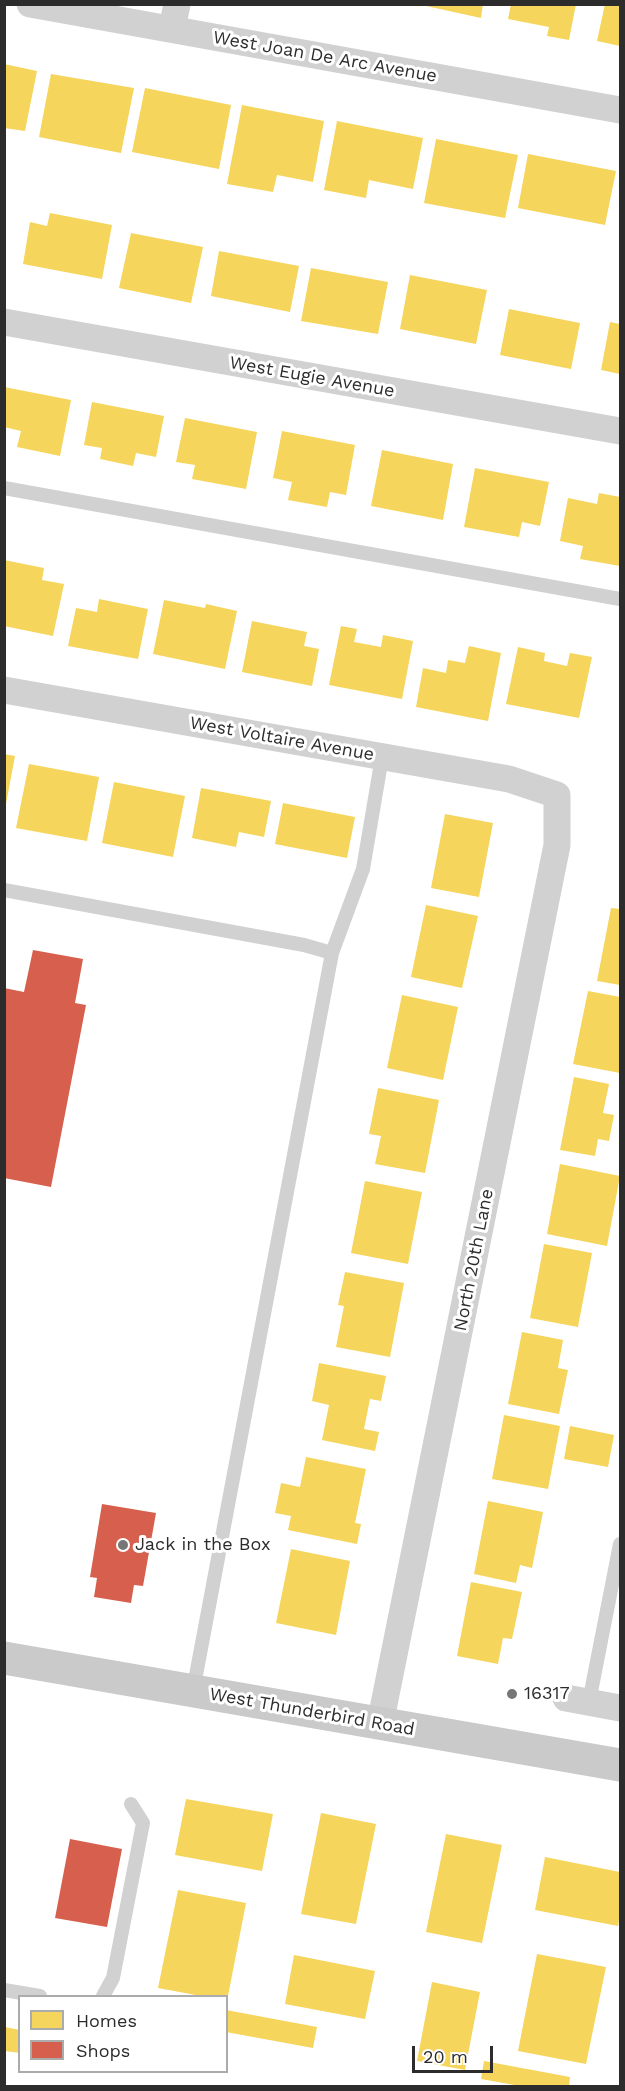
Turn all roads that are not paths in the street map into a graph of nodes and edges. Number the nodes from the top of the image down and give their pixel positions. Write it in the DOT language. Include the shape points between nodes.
graph roads {
  1 [pos="30,4"];
  2 [pos="175,17"];
  3 [pos="621,110"];
  4 [pos="4,322"];
  5 [pos="621,431"];
  6 [pos="4,488"];
  7 [pos="621,600"];
  8 [pos="4,690"];
  9 [pos="382,756"];
  10 [pos="557,795"];
  11 [pos="4,890"];
  12 [pos="332,953"];
  13 [pos="621,1544"];
  14 [pos="4,1659"];
  15 [pos="193,1691"];
  16 [pos="577,1700"];
  17 [pos="621,1708"];
  18 [pos="380,1724"];
  19 [pos="621,1765"];
  20 [pos="131,1804"];
  21 [pos="4,1990"];
  22 [pos="34,1995"];
  23 [pos="104,1995"];
  1 -- 2 [label="street, West Joan De Arc Avenue"];
  2 -- 3 [label="street, West Joan De Arc Avenue"];
  4 -- 5 [label="street, West Eugie Avenue"];
  6 -- 7 [label="lane"];
  8 -- 9 [label="street, West Voltaire Avenue"];
  9 -- 10 [label="street, West Voltaire Avenue" via="509,779"];
  9 -- 12 [label="lane" via="363,869"];
  10 -- 18 [label="street, North 20th Lane" via="557,845"];
  11 -- 12 [label="lane"];
  12 -- 15 [label="lane"];
  13 -- 16 [label="lane"];
  14 -- 15 [label="main road, West Thunderbird Road"];
  15 -- 18 [label="main road, West Thunderbird Road"];
  16 -- 17 [label="street"];
  18 -- 19 [label="main road, West Thunderbird Road"];
  20 -- 23 [label="lane" via="142,1823 113,1978"];
  21 -- 22 [label="lane"];
}
